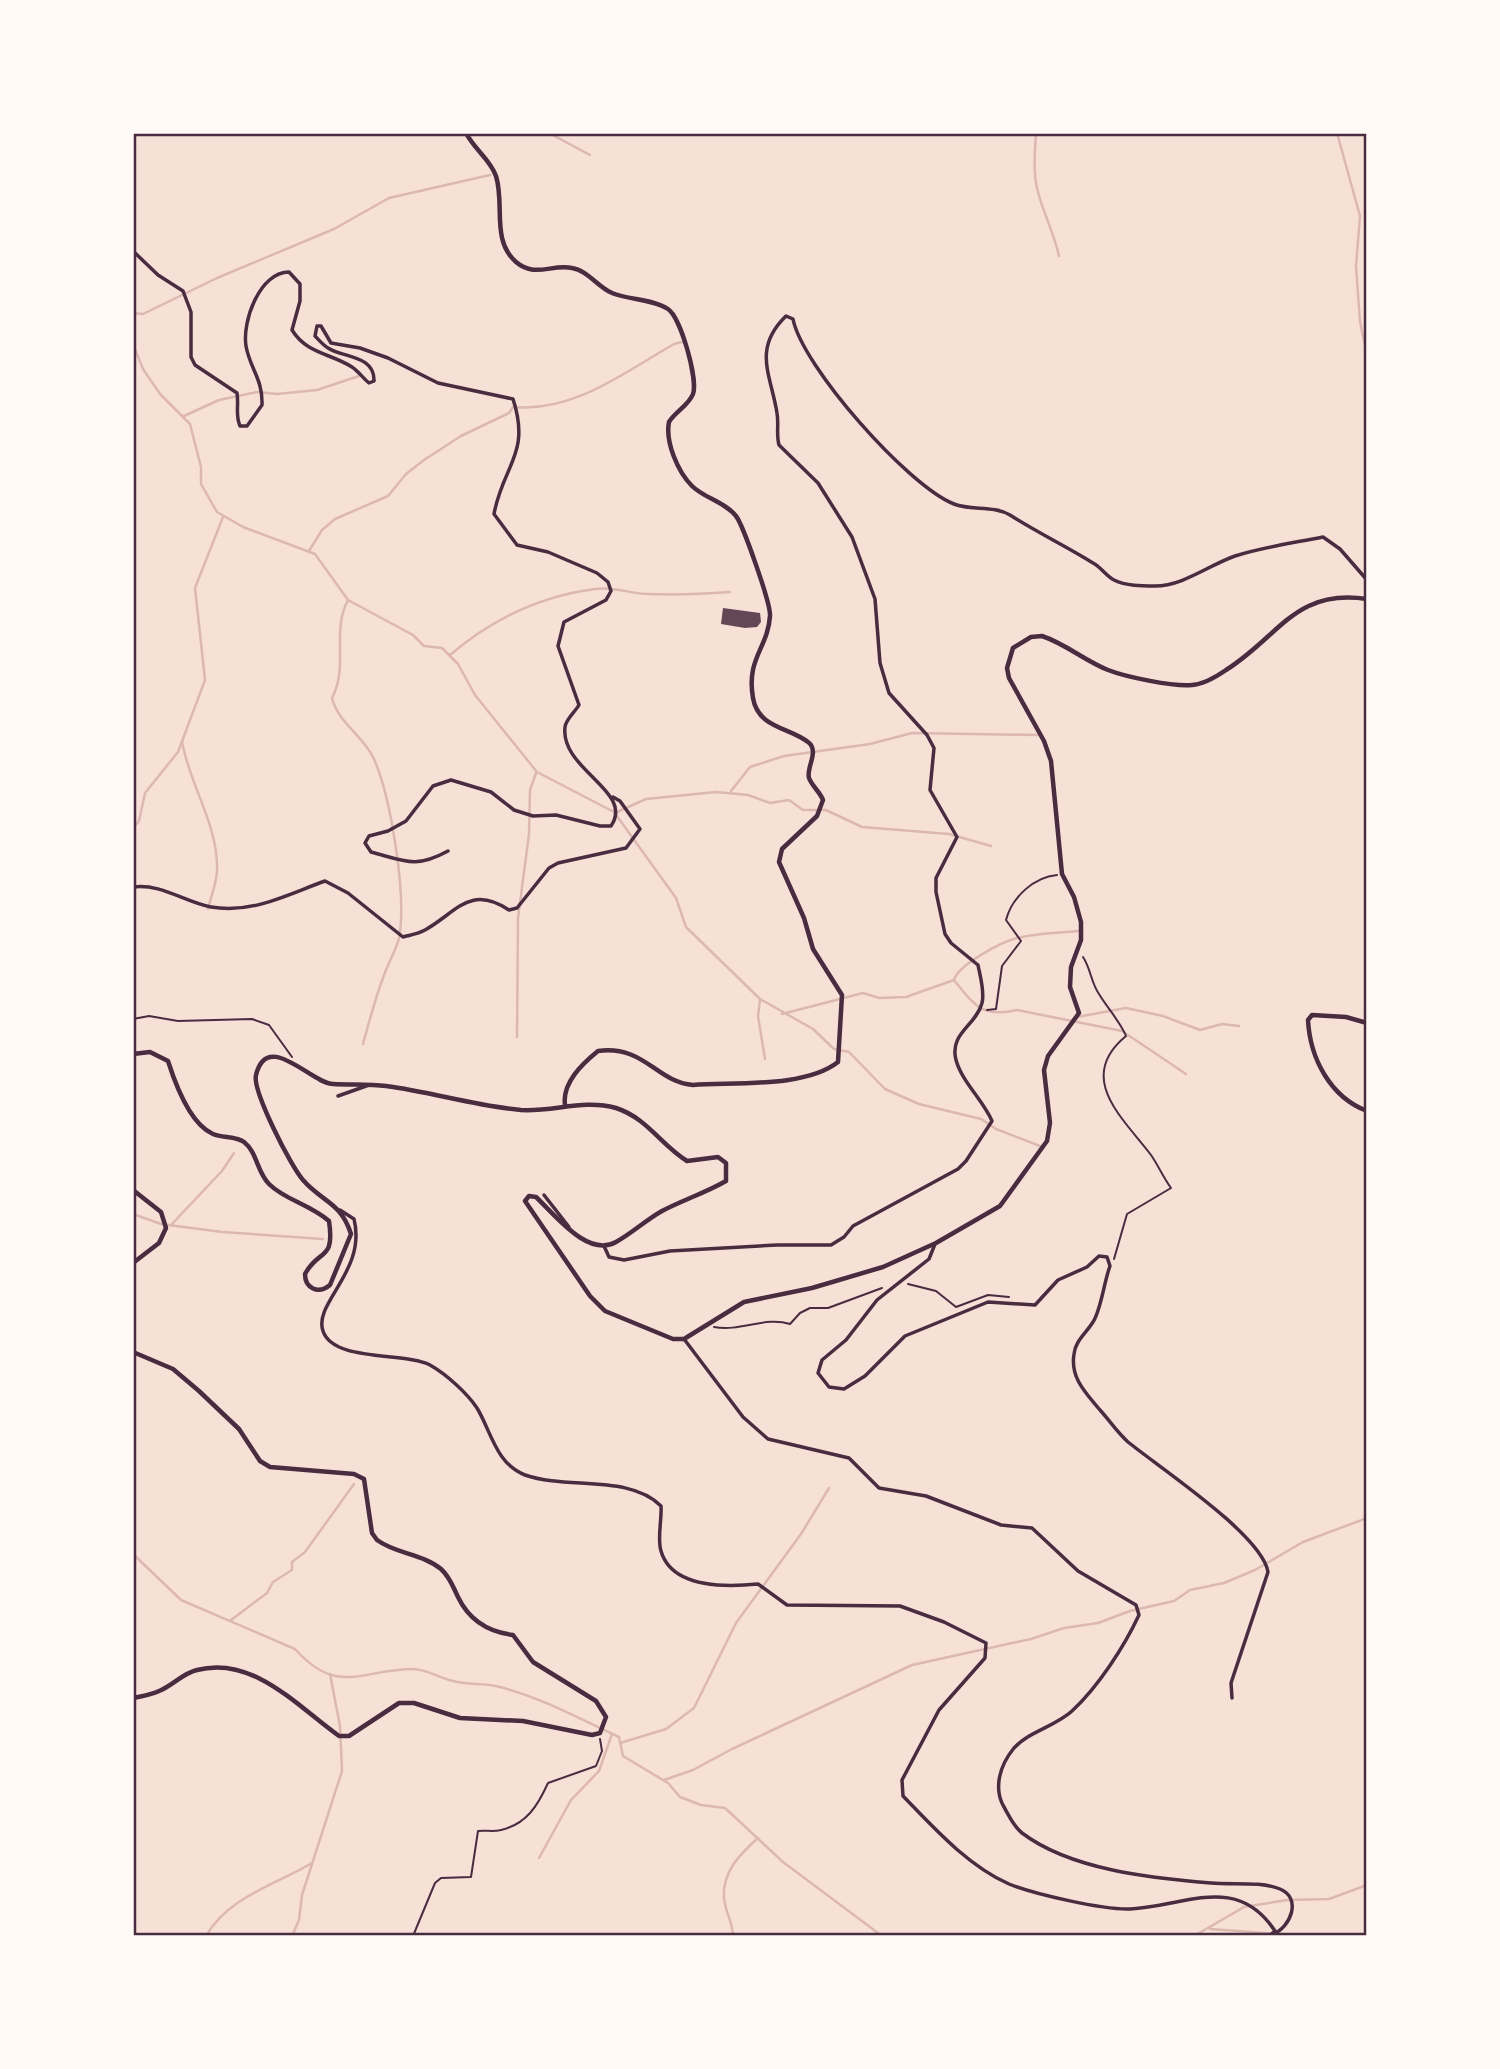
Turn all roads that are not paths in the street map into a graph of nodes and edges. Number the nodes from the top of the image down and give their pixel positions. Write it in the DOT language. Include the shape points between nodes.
graph roads {
  1 [pos="466,133"];
  2 [pos="133,251"];
  3 [pos="1367,580"];
  4 [pos="1367,599"];
  5 [pos="612,797"];
  6 [pos="448,851"];
  7 [pos="133,887"];
  8 [pos="1367,1023"];
  9 [pos="133,1054"];
  10 [pos="369,1085"];
  11 [pos="338,1096"];
  12 [pos="565,1105"];
  13 [pos="1367,1111"];
  14 [pos="133,1190"];
  15 [pos="544,1195"];
  16 [pos="340,1210"];
  17 [pos="572,1231"];
  18 [pos="936,1242"];
  19 [pos="604,1246"];
  20 [pos="133,1263"];
  21 [pos="684,1339"];
  22 [pos="133,1352"];
  23 [pos="133,1698"];
  24 [pos="1232,1698"];
  25 [pos="1270,1935"];
  1 -- 12 [label="street" via="492,168 498,184 500,236 516,262 536,272 579,270 610,292 659,305 680,324 694,389 668,430 677,462 691,485 736,515 761,576 770,615 753,660 757,711 811,746 810,779 823,806 782,849 779,862 813,949 842,995 838,1062 830,1069 787,1080 681,1084 629,1051 598,1051 566,1088"];
  2 -- 5 [label="street" via="183,291 191,312 191,356 195,365 237,393 240,426 247,426 262,405 246,346 247,326 261,287 270,277 289,272 300,284 292,330 310,350 354,368 369,383 374,381 366,363 326,347 315,336 321,326 331,343 388,358 438,383 513,399 520,419 520,443 494,514 517,545 548,552 597,573 611,591 606,600 565,622 558,646 579,705 567,720 567,741 578,765"];
  3 -- 19 [label="street" via="1323,537 1234,556 1166,585 1125,584 1112,579 1097,565 1002,511 956,505 937,494 857,419 825,381 796,334 793,319 786,316 770,338 765,369 778,416 779,445 818,483 852,537 875,599 880,663 889,693 934,748 930,790 957,837 936,878 936,892 945,934 978,965 982,1003 958,1037 954,1051 957,1064 992,1121 958,1169 853,1226 831,1245 670,1251 624,1260 609,1256"];
  4 -- 18 [label="street" via="1328,597 1297,610 1233,667 1192,685 1110,671 1042,636 1013,648 1008,657 1009,678 1051,761 1062,874 1081,922 1070,987 1079,1013 1048,1056 1044,1070 1050,1123 1047,1141 1000,1206"];
  5 -- 6 [label="street" via="618,817 611,826 600,826 556,815 533,816 514,810 491,792 451,779 433,786 406,821 369,836 365,843 371,852 419,863"];
  5 -- 7 [label="street" via="640,829 626,848 558,863 517,908 509,909 492,898 473,900 424,930 403,937 348,893 325,881 251,909 210,906 145,885"];
  8 -- 13 [label="street" via="1323,1014 1308,1020 1321,1069 1334,1090"];
  9 -- 16 [label="street" via="150,1052 168,1061 183,1101 209,1133 242,1140 267,1182 329,1221 332,1240 326,1255 305,1273 306,1283 313,1289 330,1285 349,1243 351,1234"];
  10 -- 11 [label="street"];
  10 -- 12 [label="street" via="489,1107 526,1110"];
  10 -- 16 [label="street" via="324,1084 284,1057 264,1061 256,1072 255,1081 290,1163 304,1182"];
  12 -- 19 [label="street" via="620,1110 647,1124 671,1152 687,1161 718,1157 726,1163 726,1181 664,1210"];
  14 -- 20 [label="street" via="161,1212 166,1228 159,1243"];
  15 -- 17 [label="street"];
  16 -- 25 [label="street" via="354,1219 356,1246 344,1281 324,1310 324,1335 338,1347 428,1364 475,1406 498,1452 522,1474 549,1482 648,1493 661,1507 660,1550 673,1570 692,1579 725,1587 758,1584 787,1605 900,1606 986,1643 985,1658 939,1710 902,1780 903,1796 986,1871 1011,1885 1044,1894 1128,1909 1228,1896 1249,1902 1264,1913 1275,1931"];
  17 -- 19 [label="street"];
  17 -- 21 [label="street" via="536,1197 526,1199 526,1206 605,1311 673,1339"];
  18 -- 21 [label="street" via="883,1267 744,1302"];
  18 -- 24 [label="street" via="929,1259 891,1287 846,1340 822,1360 818,1373 829,1387 844,1389 865,1376 905,1336 988,1302 1035,1305 1058,1280 1103,1255 1110,1261 1096,1319 1073,1354 1084,1393 1126,1440 1249,1539 1266,1562 1268,1572 1231,1684"];
  21 -- 25 [label="street" via="743,1418 768,1439 849,1458 879,1488 926,1496 1001,1525 1032,1528 1078,1571 1136,1605 1139,1615 1130,1635 1073,1711 1015,1747 997,1787 1001,1802 1020,1832 1098,1867 1283,1890 1292,1899 1293,1909 1279,1931"];
  22 -- 23 [label="street" via="173,1369 239,1429 260,1461 270,1467 354,1474 364,1479 377,1540 438,1567 475,1621 495,1633 513,1635 533,1662 596,1701 606,1719 600,1732 572,1732 523,1720 460,1718 414,1703 399,1703 349,1736 339,1736 282,1689 243,1672 218,1669 192,1671 157,1692"];
}
